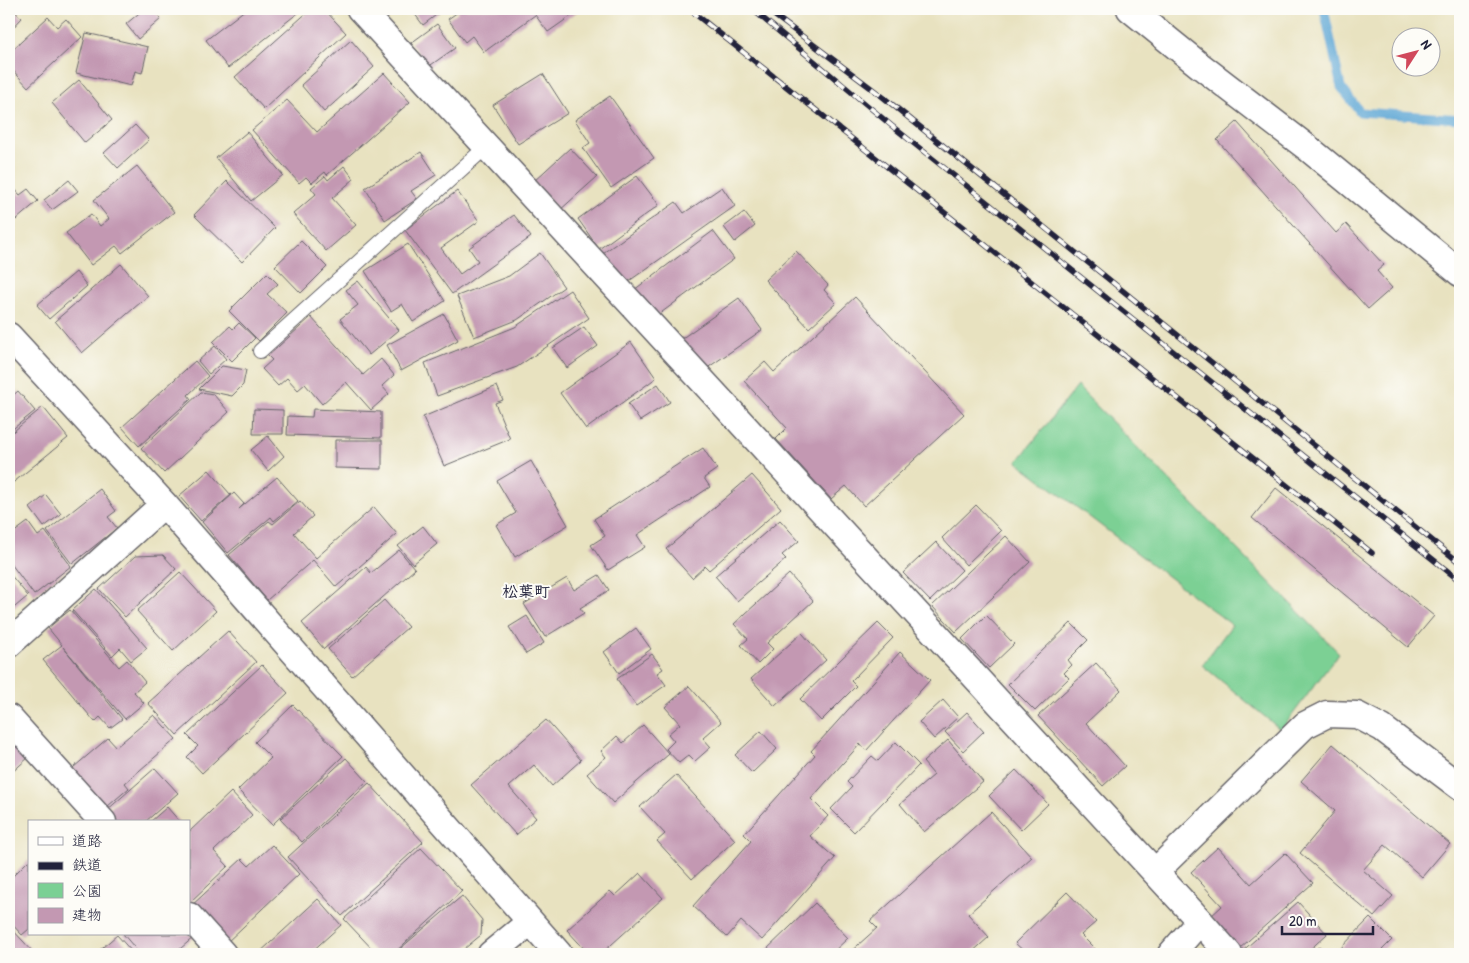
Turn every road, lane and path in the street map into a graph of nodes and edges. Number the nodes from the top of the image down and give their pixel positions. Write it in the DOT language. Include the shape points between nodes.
graph roads {
  1 [pos="360,9"];
  2 [pos="1130,9"];
  3 [pos="486,147"];
  4 [pos="1460,273"];
  5 [pos="9,336"];
  6 [pos="260,352"];
  7 [pos="164,504"];
  8 [pos="9,644"];
  9 [pos="9,718"];
  10 [pos="1460,787"];
  11 [pos="101,820"];
  12 [pos="1155,872"];
  13 [pos="190,917"];
  14 [pos="1200,921"];
  15 [pos="530,922"];
  16 [pos="224,954"];
  17 [pos="491,954"];
  18 [pos="559,954"];
  19 [pos="1171,954"];
  20 [pos="1229,954"];
  1 -- 3 [label="street"];
  2 -- 4 [label="street"];
  3 -- 6 [label="lane"];
  3 -- 12 [label="street"];
  5 -- 7 [label="street"];
  7 -- 8 [label="street"];
  7 -- 15 [label="street"];
  9 -- 11 [label="street"];
  10 -- 12 [label="street" via="1382,728 1357,715 1328,714 1305,725"];
  12 -- 14 [label="street"];
  13 -- 16 [label="street"];
  14 -- 19 [label="street"];
  14 -- 20 [label="street"];
  15 -- 17 [label="street"];
  15 -- 18 [label="street"];
}
